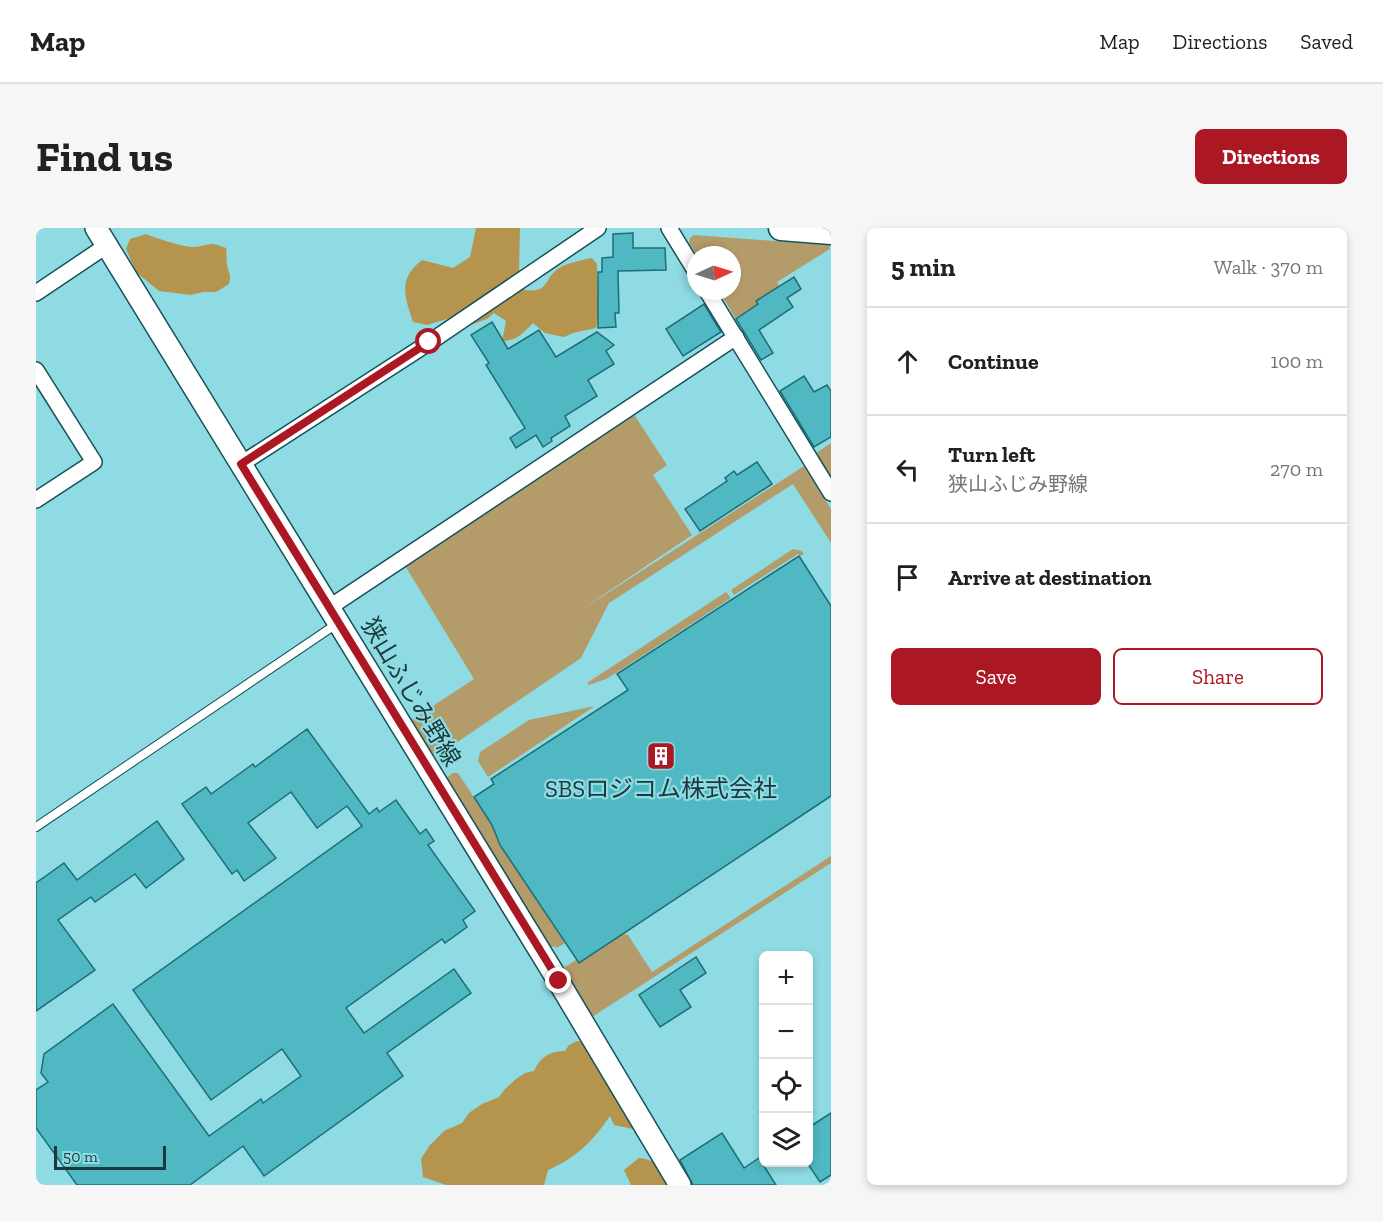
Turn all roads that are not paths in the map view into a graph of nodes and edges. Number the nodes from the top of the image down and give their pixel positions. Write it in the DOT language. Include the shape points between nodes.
graph roads {
  1 [pos="598,228"];
  2 [pos="669,228"];
  3 [pos="781,228"];
  4 [pos="831,232"];
  5 [pos="101,237"];
  6 [pos="687,257"];
  7 [pos="36,293"];
  8 [pos="713,300"];
  9 [pos="736,337"];
  10 [pos="36,370"];
  11 [pos="241,464"];
  12 [pos="831,493"];
  13 [pos="36,499"];
  14 [pos="334,615"];
  15 [pos="36,827"];
  16 [pos="680,1185"];
  1 -- 11 [label="street"];
  2 -- 6 [label="street"];
  3 -- 4 [label="main road"];
  5 -- 7 [label="street"];
  5 -- 11 [label="main road, 狭山ふじみ野線"];
  8 -- 9 [label="street"];
  9 -- 12 [label="street"];
  9 -- 14 [label="street"];
  10 -- 13 [label="street" via="94,462"];
  11 -- 14 [label="main road, 狭山ふじみ野線"];
  14 -- 15 [label="lane"];
  14 -- 16 [label="main road, 狭山ふじみ野線"];
}
